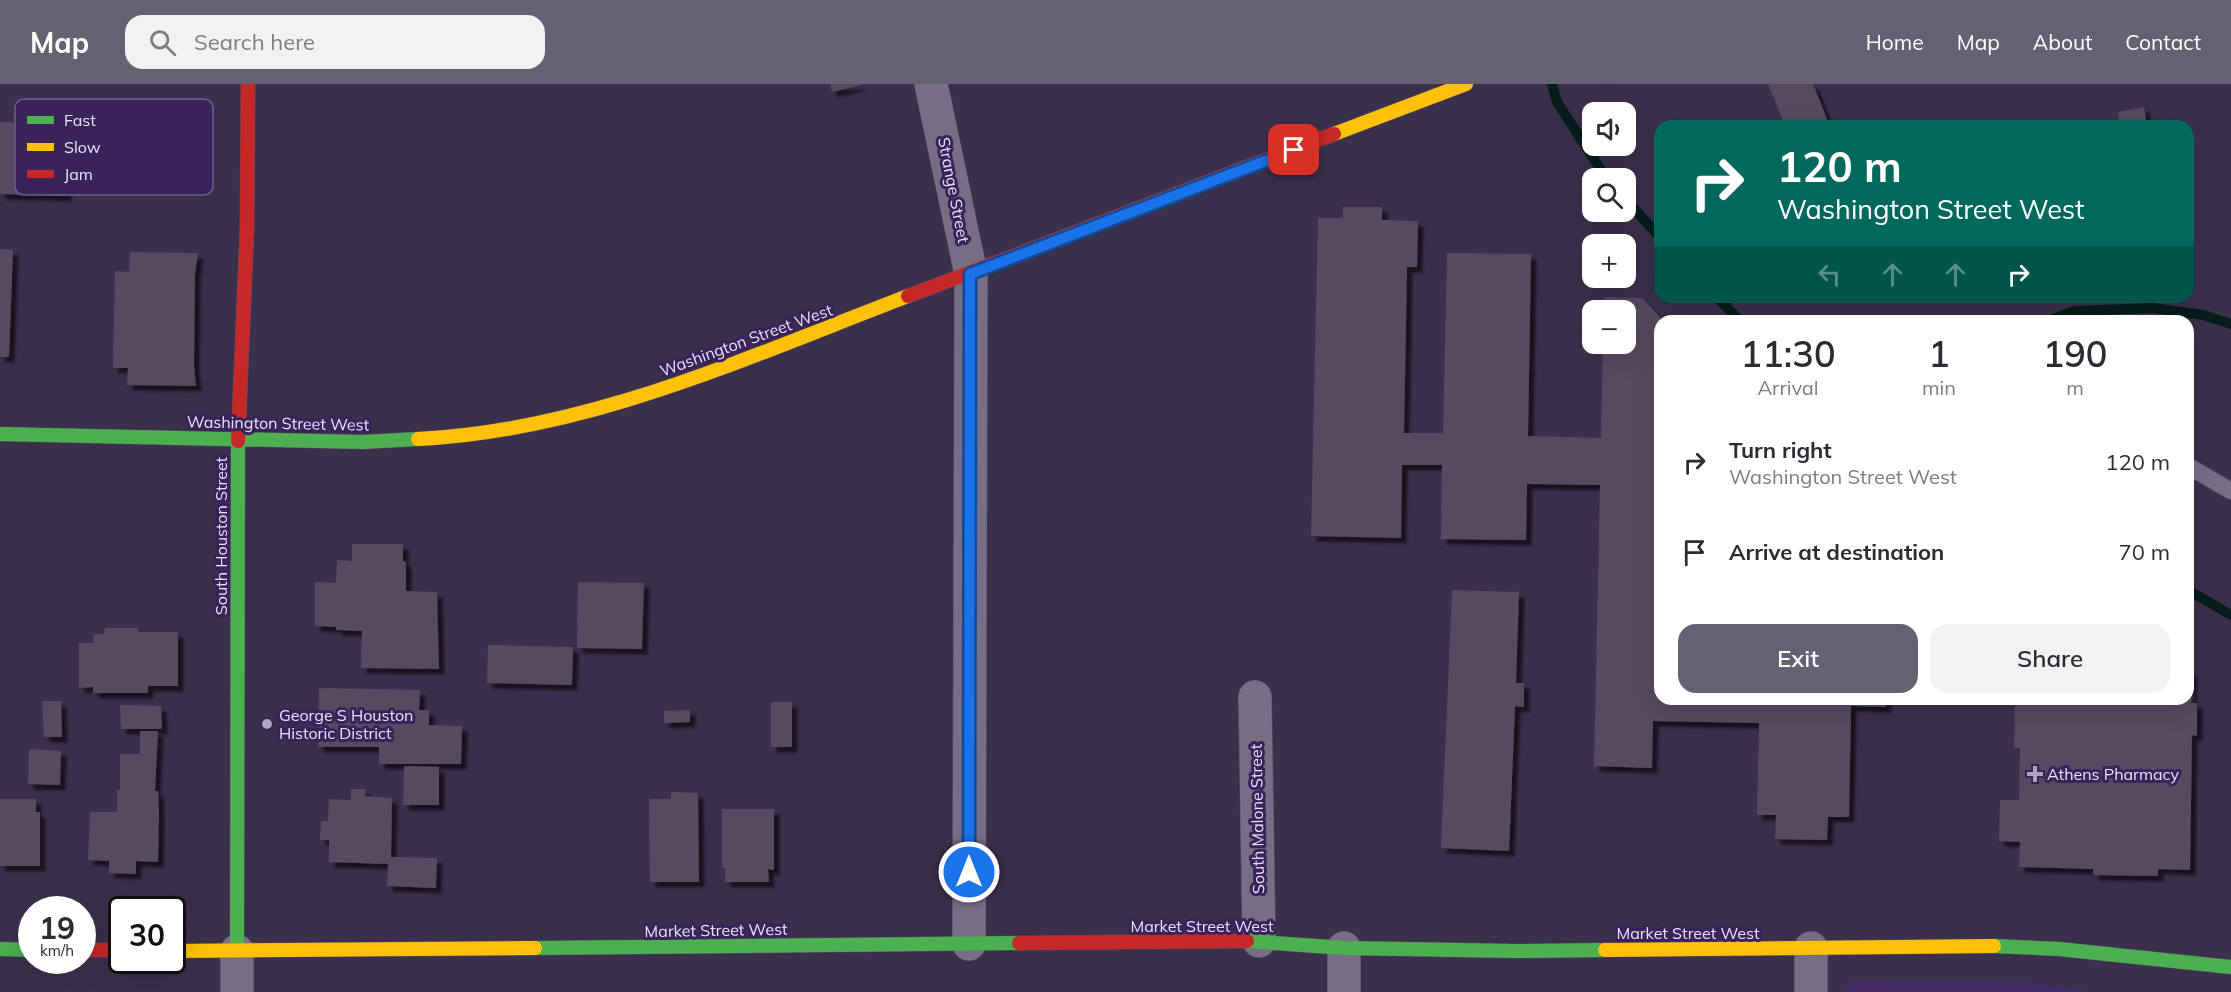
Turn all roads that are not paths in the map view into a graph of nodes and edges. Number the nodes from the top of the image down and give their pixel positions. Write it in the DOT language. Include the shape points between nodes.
graph roads {
  1 [pos="248,84"];
  2 [pos="931,84"];
  3 [pos="1466,84"];
  4 [pos="970,274"];
  5 [pos="0,434"];
  6 [pos="238,439"];
  7 [pos="2194,469"];
  8 [pos="2231,491"];
  9 [pos="1255,698"];
  10 [pos="1259,941"];
  11 [pos="969,944"];
  12 [pos="1344,948"];
  13 [pos="1811,948"];
  14 [pos="0,949"];
  15 [pos="18,950"];
  16 [pos="186,951"];
  17 [pos="237,951"];
  18 [pos="2231,967"];
  19 [pos="237,992"];
  20 [pos="1344,992"];
  21 [pos="1811,992"];
  1 -- 6 [label="street, South Houston Street" via="247,228"];
  2 -- 4 [label="street, Strange Street"];
  3 -- 4 [label="street, Washington Street West"];
  4 -- 6 [label="street, Washington Street West" via="690,379 530,426 447,438 384,441"];
  4 -- 11 [label="street, Strange Street"];
  5 -- 6 [label="street, Washington Street West"];
  6 -- 17 [label="street, South Houston Street"];
  7 -- 8 [label="lane"];
  9 -- 10 [label="street, South Malone Street"];
  10 -- 11 [label="street, Market Street West"];
  10 -- 12 [label="street, Market Street West"];
  11 -- 17 [label="street, Market Street West"];
  12 -- 13 [label="street, Market Street West"];
  12 -- 20 [label="street"];
  13 -- 18 [label="street, Market Street West" via="2000,946"];
  13 -- 21 [label="street"];
  14 -- 15 [label="street"];
  16 -- 17 [label="street, Market Street West"];
  17 -- 19 [label="street"];
}
